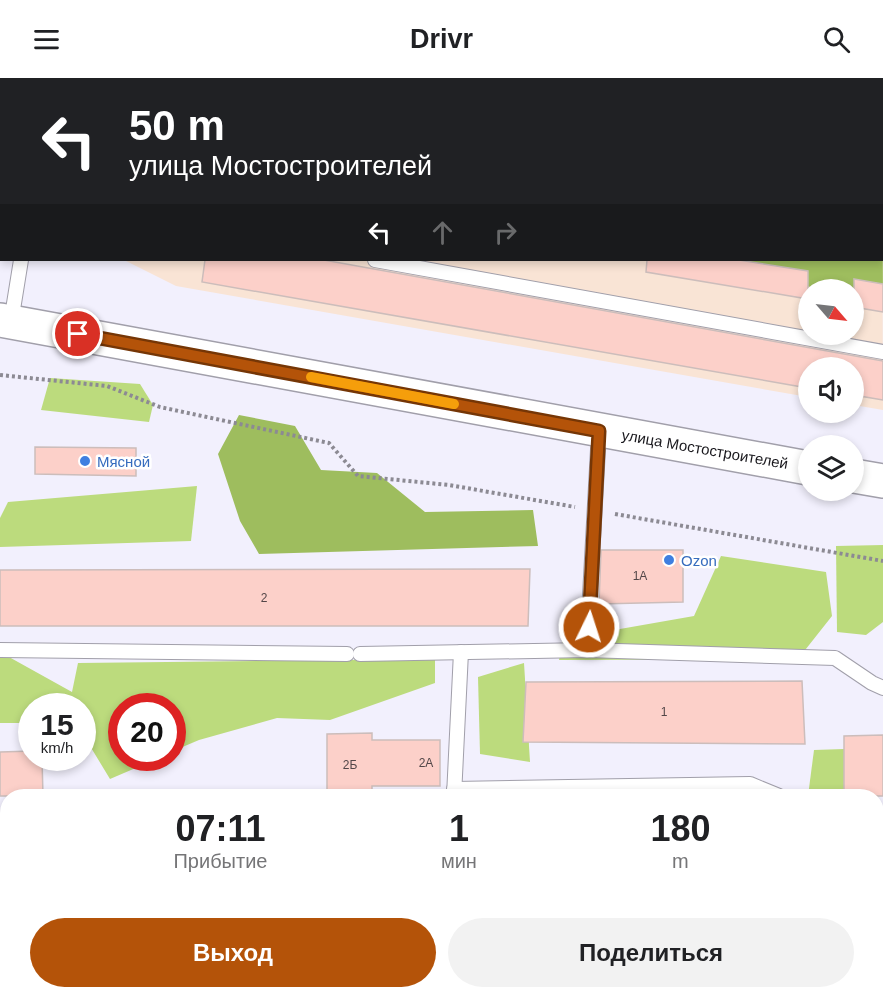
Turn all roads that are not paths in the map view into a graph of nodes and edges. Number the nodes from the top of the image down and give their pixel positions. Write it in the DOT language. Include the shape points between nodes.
graph roads {
  1 [pos="21,261"];
  2 [pos="381,261"];
  3 [pos="5,321"];
  4 [pos="883,352"];
  5 [pos="599,431"];
  6 [pos="798,466"];
  7 [pos="864,478"];
  8 [pos="883,481"];
  9 [pos="0,650"];
  10 [pos="587,650"];
  11 [pos="461,652"];
  12 [pos="883,688"];
  13 [pos="454,789"];
  14 [pos="586,789"];
  15 [pos="762,789"];
  1 -- 3 [label="lane"];
  2 -- 4 [label="lane"];
  3 -- 5 [label="main road, улица Мостостроителей"];
  5 -- 6 [label="main road, улица Мостостроителей"];
  5 -- 10 [label="lane"];
  7 -- 8 [label="main road"];
  9 -- 11 [label="lane"];
  10 -- 11 [label="lane"];
  10 -- 12 [label="lane" via="835,658"];
  11 -- 13 [label="lane"];
  14 -- 15 [label="lane" via="750,784"];
}
